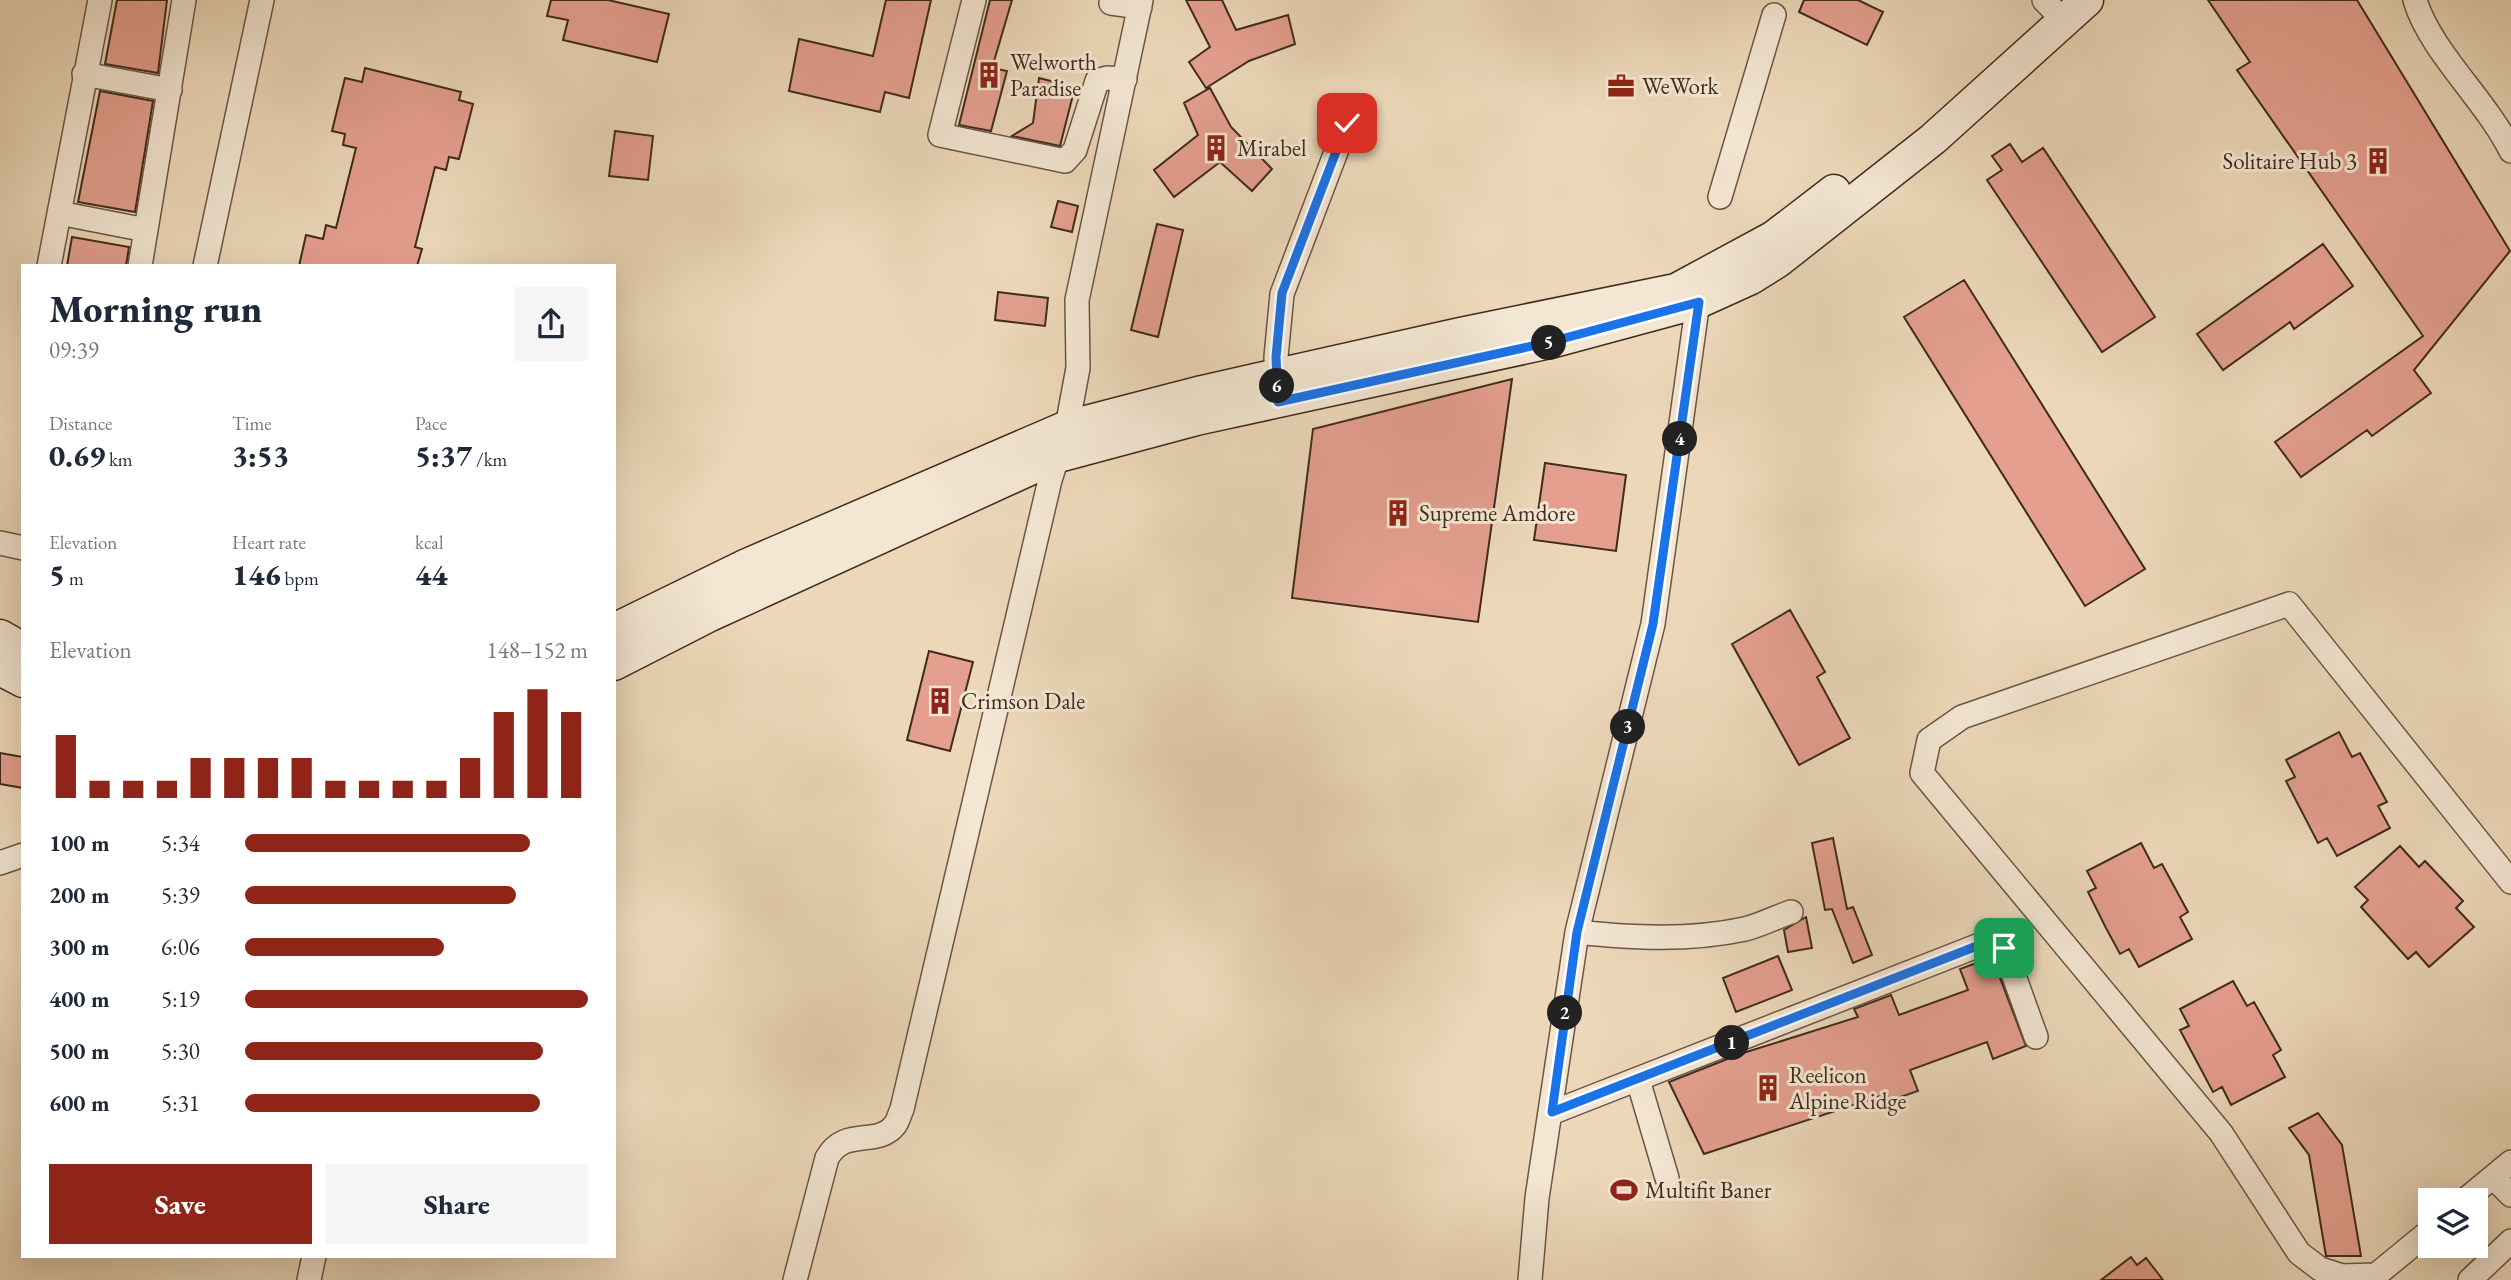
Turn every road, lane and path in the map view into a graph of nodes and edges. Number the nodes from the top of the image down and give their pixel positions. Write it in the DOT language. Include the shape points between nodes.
graph roads {
  1 [pos="100,0"];
  2 [pos="184,0"];
  3 [pos="262,0"];
  4 [pos="974,0"];
  5 [pos="1112,0"];
  6 [pos="2087,0"];
  7 [pos="2415,0"];
  8 [pos="1141,4"];
  9 [pos="2053,7"];
  10 [pos="1774,15"];
  11 [pos="84,74"];
  12 [pos="1125,79"];
  13 [pos="170,90"];
  14 [pos="1347,123"];
  15 [pos="2511,151"];
  16 [pos="1720,197"];
  17 [pos="60,213"];
  18 [pos="146,230"];
  19 [pos="49,264"];
  20 [pos="140,264"];
  21 [pos="205,264"];
  22 [pos="1700,290"];
  23 [pos="1277,389"];
  24 [pos="1062,441"];
  25 [pos="0,543"];
  26 [pos="21,548"];
  27 [pos="616,629"];
  28 [pos="0,636"];
  29 [pos="21,648"];
  30 [pos="616,663"];
  31 [pos="0,669"];
  32 [pos="21,680"];
  33 [pos="21,856"];
  34 [pos="0,863"];
  35 [pos="2511,882"];
  36 [pos="1791,912"];
  37 [pos="1577,932"];
  38 [pos="2036,1037"];
  39 [pos="1637,1080"];
  40 [pos="1552,1112"];
  41 [pos="2511,1162"];
  42 [pos="2493,1177"];
  43 [pos="1667,1178"];
  44 [pos="2480,1188"];
  45 [pos="2511,1195"];
  46 [pos="2418,1241"];
  47 [pos="2511,1241"];
  48 [pos="314,1258"];
  49 [pos="309,1280"];
  50 [pos="795,1280"];
  51 [pos="1531,1280"];
  52 [pos="2470,1280"];
  1 -- 11 [label="street"];
  2 -- 13 [label="street"];
  3 -- 21 [label="street"];
  4 -- 12 [label="street" via="940,135 1065,161 1075,150 1097,80"];
  5 -- 8 [label="street"];
  6 -- 9 [label="street"];
  7 -- 15 [label="street" via="2421,21 2498,126"];
  8 -- 12 [label="street"];
  9 -- 22 [label="street" via="1838,188"];
  10 -- 16 [label="street"];
  11 -- 13 [label="street"];
  11 -- 17 [label="street"];
  12 -- 24 [label="street" via="1077,300 1078,368"];
  13 -- 18 [label="street"];
  14 -- 23 [label="street" via="1284,286"];
  17 -- 18 [label="street"];
  17 -- 19 [label="street"];
  18 -- 20 [label="street"];
  22 -- 23 [label="street" via="1676,290 1460,334"];
  22 -- 37 [label="street" via="1653,624"];
  23 -- 24 [label="street"];
  24 -- 27 [label="street" via="747,565"];
  24 -- 30 [label="street"];
  24 -- 50 [label="street" via="902,1109 895,1126 878,1136 841,1141 832,1148"];
  25 -- 26 [label="street"];
  28 -- 29 [label="street"];
  31 -- 32 [label="street"];
  33 -- 34 [label="street"];
  35 -- 46 [label="street" via="2289,604 1962,717 1929,740 1922,773 2221,1133 2299,1253 2320,1269 2342,1276 2376,1275"];
  36 -- 37 [label="street" via="1747,928 1698,936 1634,938"];
  37 -- 40 [label="street"];
  38 -- 39 [label="street" via="2004,948 1994,942"];
  39 -- 40 [label="street"];
  39 -- 43 [label="street"];
  40 -- 51 [label="street" via="1537,1198"];
  41 -- 42 [label="street"];
  42 -- 44 [label="street"];
  42 -- 45 [label="street"];
  47 -- 52 [label="street"];
  48 -- 49 [label="street"];
}
